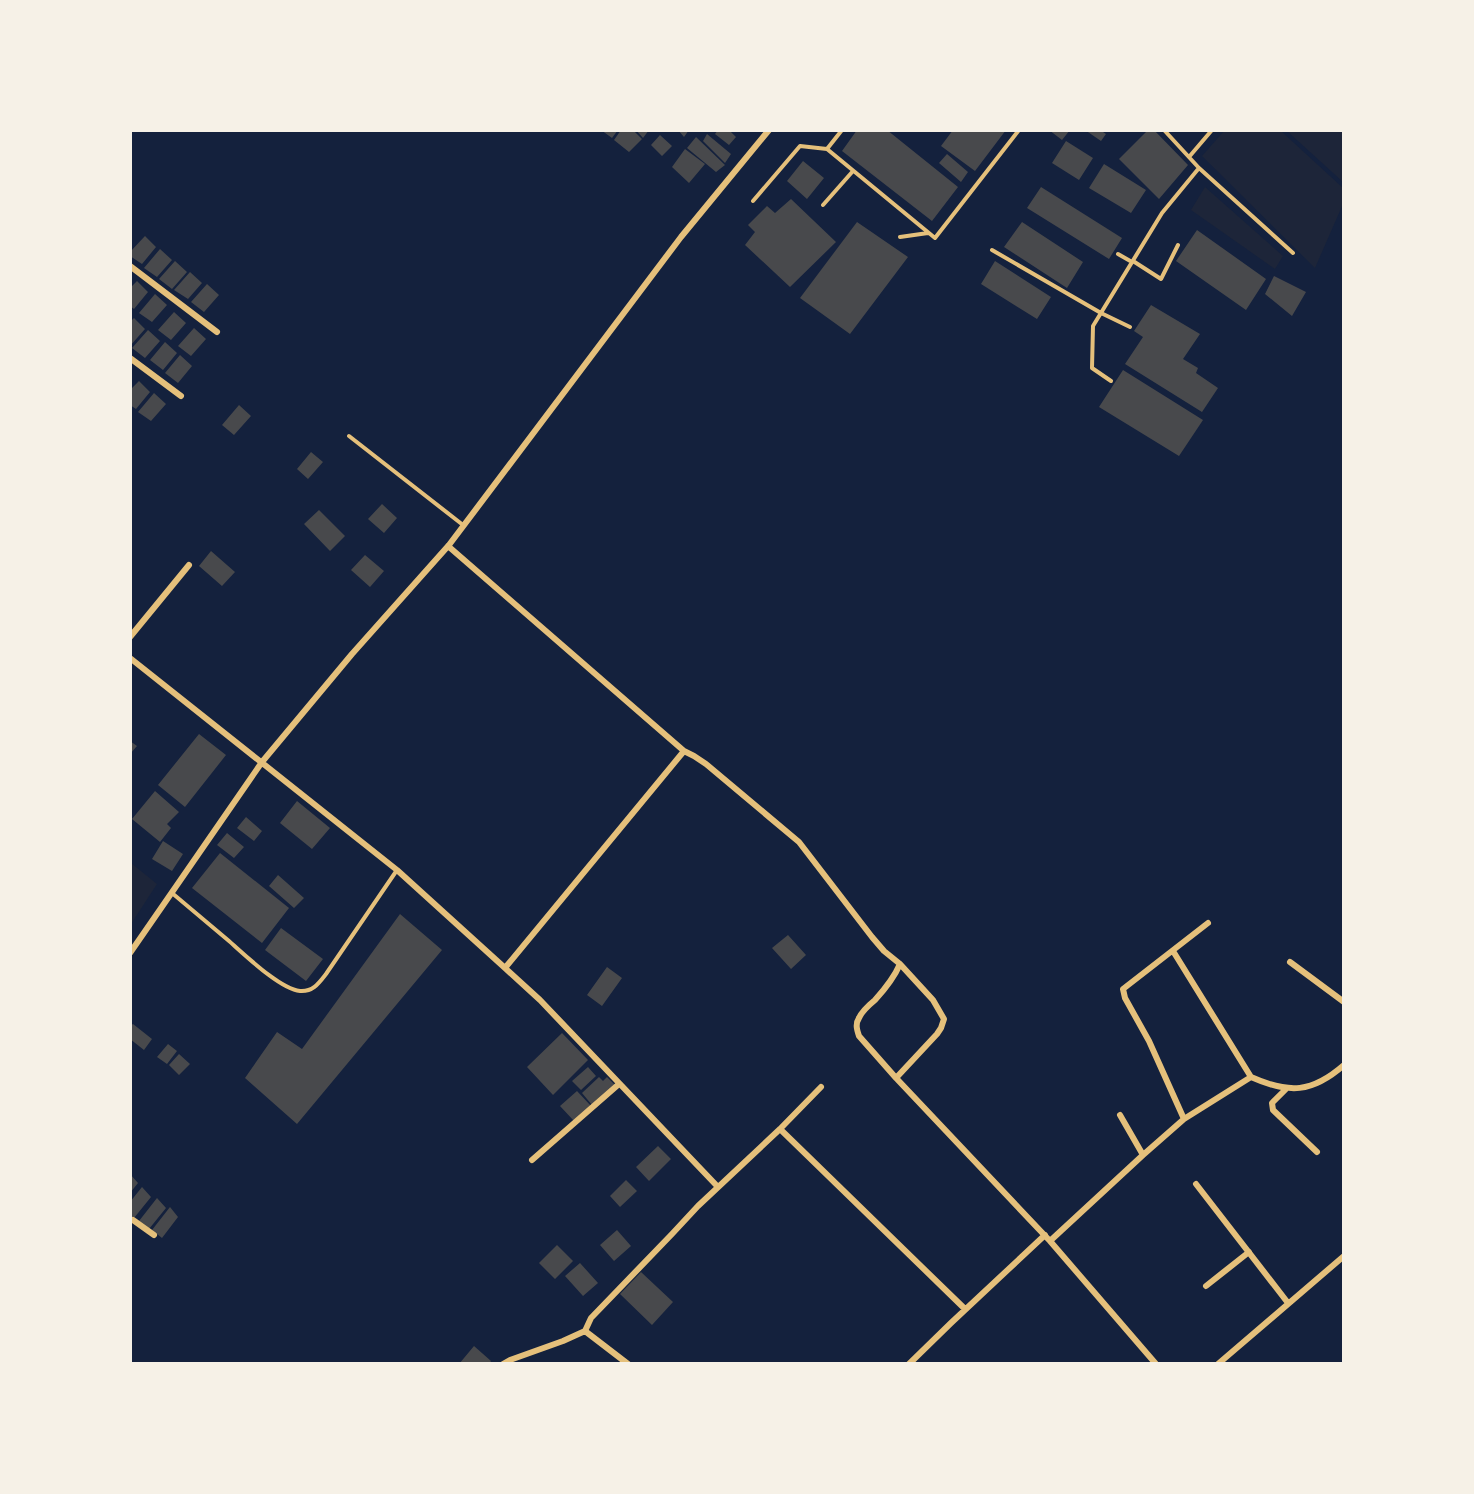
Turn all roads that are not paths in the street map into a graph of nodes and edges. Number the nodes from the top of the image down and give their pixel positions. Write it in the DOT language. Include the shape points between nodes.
graph roads {
  1 [pos="769,130"];
  2 [pos="842,130"];
  3 [pos="1019,130"];
  4 [pos="1164,130"];
  5 [pos="1212,130"];
  6 [pos="827,149"];
  7 [pos="1189,157"];
  8 [pos="1199,168"];
  9 [pos="853,171"];
  10 [pos="753,201"];
  11 [pos="823,205"];
  12 [pos="929,233"];
  13 [pos="900,237"];
  14 [pos="1178,245"];
  15 [pos="992,250"];
  16 [pos="1293,253"];
  17 [pos="1118,254"];
  18 [pos="1132,262"];
  19 [pos="130,266"];
  20 [pos="1101,313"];
  21 [pos="1130,327"];
  22 [pos="217,332"];
  23 [pos="130,358"];
  24 [pos="1111,381"];
  25 [pos="181,396"];
  26 [pos="349,436"];
  27 [pos="464,526"];
  28 [pos="448,546"];
  29 [pos="189,565"];
  30 [pos="130,637"];
  31 [pos="130,658"];
  32 [pos="684,751"];
  33 [pos="262,762"];
  34 [pos="397,870"];
  35 [pos="172,893"];
  36 [pos="1208,923"];
  37 [pos="1173,951"];
  38 [pos="130,953"];
  39 [pos="1290,962"];
  40 [pos="900,964"];
  41 [pos="505,968"];
  42 [pos="1344,1002"];
  43 [pos="1344,1065"];
  44 [pos="1251,1077"];
  45 [pos="896,1078"];
  46 [pos="619,1084"];
  47 [pos="821,1087"];
  48 [pos="1286,1089"];
  49 [pos="1120,1115"];
  50 [pos="1184,1119"];
  51 [pos="780,1129"];
  52 [pos="1317,1152"];
  53 [pos="1143,1155"];
  54 [pos="532,1160"];
  55 [pos="1196,1184"];
  56 [pos="718,1187"];
  57 [pos="131,1220"];
  58 [pos="154,1235"];
  59 [pos="1045,1235"];
  60 [pos="1050,1241"];
  61 [pos="1249,1252"];
  62 [pos="1344,1256"];
  63 [pos="1206,1286"];
  64 [pos="1288,1303"];
  65 [pos="965,1309"];
  66 [pos="585,1331"];
  67 [pos="503,1364"];
  68 [pos="628,1364"];
  69 [pos="909,1364"];
  70 [pos="1156,1364"];
  71 [pos="1218,1364"];
  1 -- 27 [label="street" via="681,237"];
  2 -- 6 [label="lane"];
  3 -- 12 [label="lane" via="935,238"];
  4 -- 7 [label="lane"];
  5 -- 7 [label="lane"];
  6 -- 9 [label="lane"];
  6 -- 10 [label="lane" via="800,146"];
  7 -- 8 [label="lane"];
  8 -- 16 [label="lane"];
  8 -- 18 [label="lane" via="1162,213"];
  9 -- 11 [label="lane"];
  9 -- 12 [label="lane"];
  12 -- 13 [label="lane"];
  14 -- 18 [label="lane" via="1161,279"];
  15 -- 20 [label="lane"];
  17 -- 18 [label="lane"];
  18 -- 20 [label="lane"];
  19 -- 22 [label="street"];
  20 -- 21 [label="lane"];
  20 -- 24 [label="lane" via="1093,326 1092,368"];
  23 -- 25 [label="street"];
  26 -- 27 [label="lane"];
  27 -- 28 [label="street"];
  28 -- 32 [label="street"];
  28 -- 33 [label="street"];
  29 -- 30 [label="street"];
  31 -- 33 [label="street"];
  32 -- 40 [label="street" via="706,764 799,842 872,937"];
  32 -- 41 [label="street"];
  33 -- 34 [label="street"];
  33 -- 35 [label="street"];
  34 -- 35 [label="lane" via="326,974 308,991 285,986"];
  34 -- 41 [label="street"];
  35 -- 38 [label="street"];
  36 -- 37 [label="street"];
  37 -- 44 [label="street"];
  37 -- 50 [label="street" via="1123,990 1123,994"];
  39 -- 42 [label="street"];
  40 -- 45 [label="street" via="889,983 861,1014 856,1029"];
  40 -- 45 [label="street" via="933,1000 944,1019 937,1034"];
  41 -- 46 [label="street"];
  43 -- 48 [label="street" via="1320,1082"];
  44 -- 48 [label="street"];
  44 -- 50 [label="street"];
  45 -- 59 [label="street"];
  46 -- 54 [label="street"];
  46 -- 56 [label="street"];
  47 -- 51 [label="street"];
  48 -- 52 [label="street" via="1272,1103 1273,1110"];
  49 -- 53 [label="street"];
  50 -- 53 [label="street"];
  51 -- 56 [label="street"];
  51 -- 65 [label="street"];
  53 -- 60 [label="street"];
  55 -- 61 [label="street"];
  56 -- 66 [label="street" via="603,1304"];
  57 -- 58 [label="street"];
  59 -- 60 [label="street"];
  59 -- 65 [label="street"];
  60 -- 70 [label="street"];
  61 -- 63 [label="street"];
  61 -- 64 [label="street"];
  62 -- 64 [label="street"];
  64 -- 71 [label="street"];
  65 -- 69 [label="street"];
  66 -- 67 [label="street"];
  66 -- 68 [label="street"];
}
